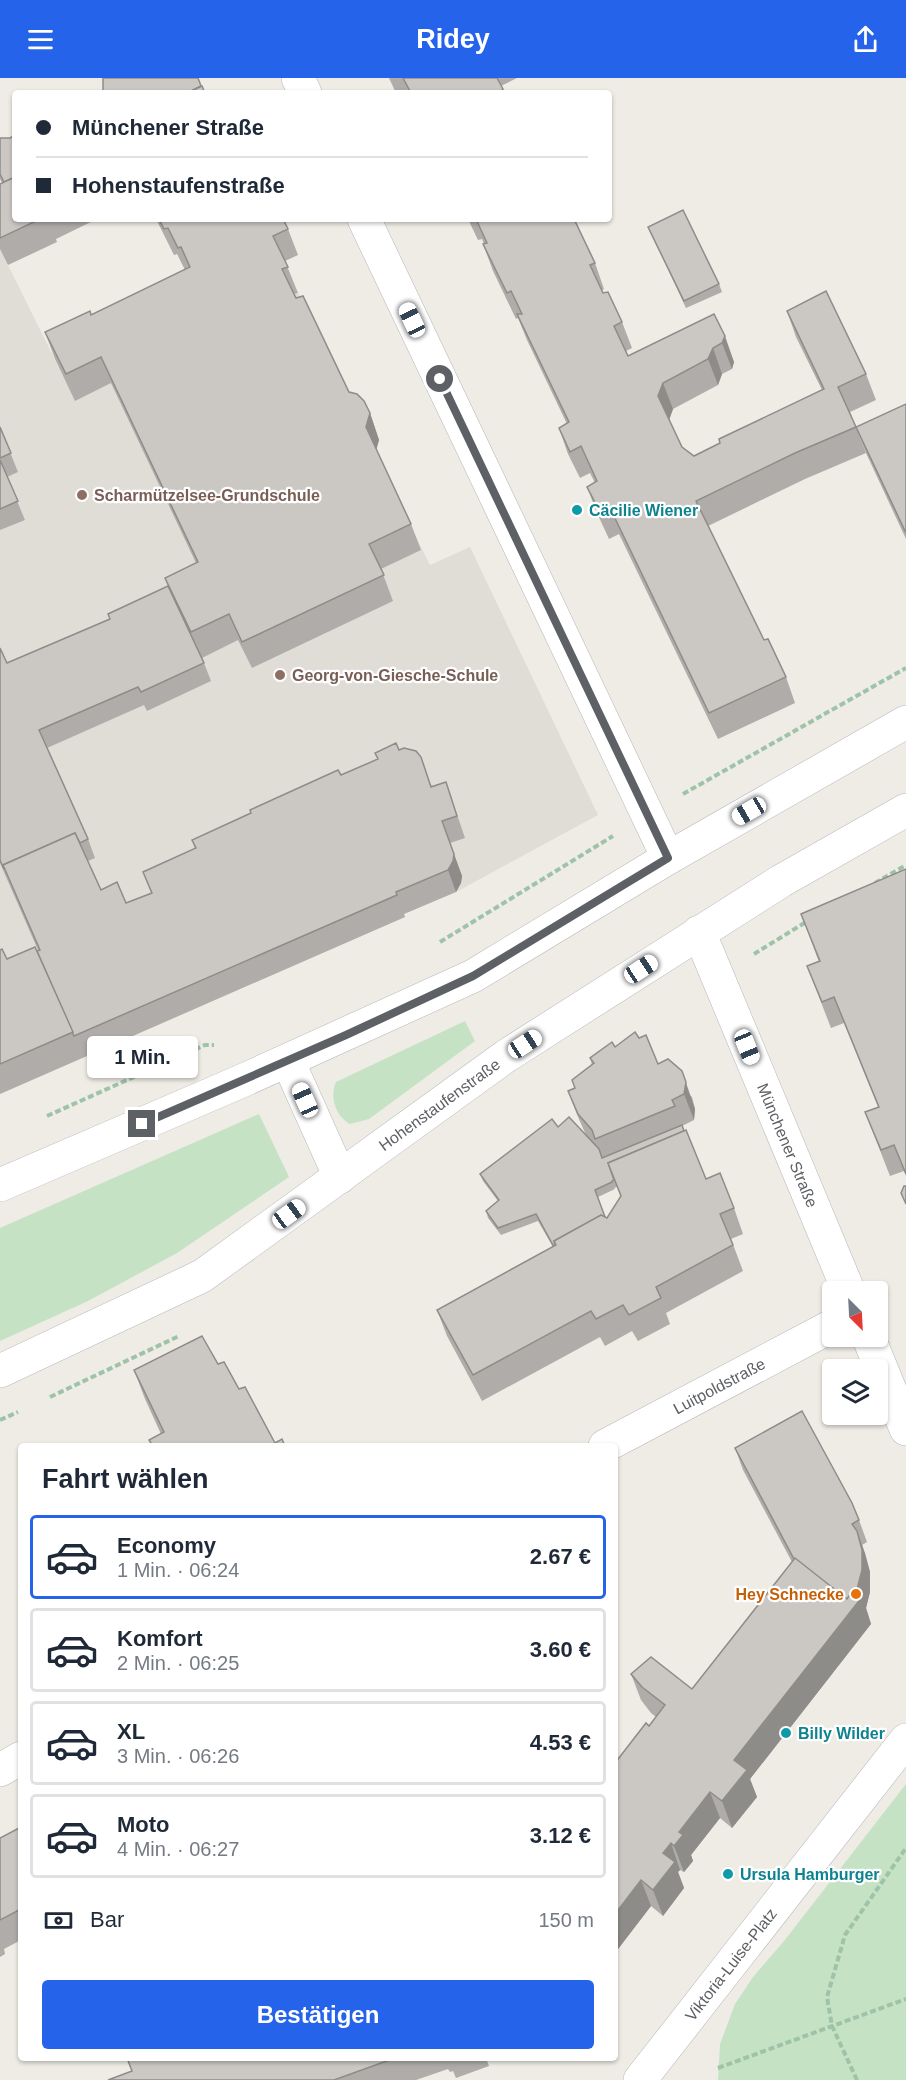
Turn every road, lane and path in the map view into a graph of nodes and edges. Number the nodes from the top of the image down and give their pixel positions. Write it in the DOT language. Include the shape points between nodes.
graph roads {
  1 [pos="365,222"];
  2 [pos="906,668"];
  3 [pos="906,722"];
  4 [pos="720,772"];
  5 [pos="906,810"];
  6 [pos="579,857"];
  7 [pos="668,858"];
  8 [pos="906,865"];
  9 [pos="865,889"];
  10 [pos="813,919"];
  11 [pos="792,931"];
  12 [pos="699,932"];
  13 [pos="434,946"];
  14 [pos="288,1061"];
  15 [pos="340,1177"];
  16 [pos="0,1185"];
  17 [pos="844,1281"];
  18 [pos="822,1331"];
  19 [pos="872,1347"];
  20 [pos="0,1371"];
  21 [pos="906,1429"];
  22 [pos="611,1443"];
  23 [pos="906,1740"];
  24 [pos="18,1760"];
  25 [pos="0,1770"];
  26 [pos="906,1848"];
  27 [pos="906,1999"];
  28 [pos="832,2026"];
  29 [pos="718,2068"];
  30 [pos="642,2077"];
  31 [pos="857,2080"];
  1 -- 7 [label="main road"];
  2 -- 4 [label="path"];
  3 -- 7 [label="main road"];
  5 -- 12 [label="main road, Hohenstaufenstraße"];
  6 -- 13 [label="path"];
  7 -- 14 [label="main road" via="473,976"];
  8 -- 9 [label="path"];
  10 -- 11 [label="path"];
  12 -- 15 [label="main road, Hohenstaufenstraße" via="506,1056"];
  12 -- 17 [label="main road, Münchener Straße"];
  14 -- 15 [label="main road"];
  14 -- 16 [label="main road"];
  15 -- 20 [label="main road, Hohenstaufenstraße" via="202,1276"];
  18 -- 22 [label="main road, Luitpoldstraße"];
  19 -- 21 [label="main road"];
  23 -- 30 [label="main road, Viktoria-Luise-Platz"];
  24 -- 25 [label="main road"];
  26 -- 28 [label="path" via="845,1935 827,1997"];
  27 -- 28 [label="path"];
  28 -- 29 [label="path"];
  28 -- 31 [label="path"];
}
